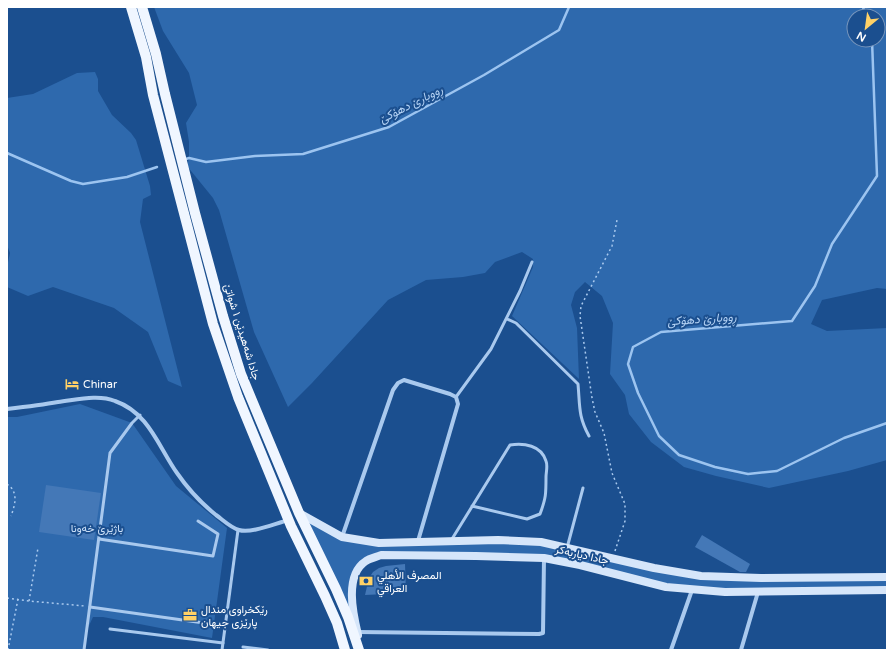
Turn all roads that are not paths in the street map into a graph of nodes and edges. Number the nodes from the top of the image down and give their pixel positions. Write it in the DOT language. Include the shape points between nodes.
graph roads {
  1 [pos="131,7"];
  2 [pos="142,7"];
  3 [pos="190,213"];
  4 [pos="532,262"];
  5 [pos="507,319"];
  6 [pos="456,397"];
  7 [pos="7,409"];
  8 [pos="140,415"];
  9 [pos="589,436"];
  10 [pos="583,488"];
  11 [pos="472,506"];
  12 [pos="299,513"];
  13 [pos="198,520"];
  14 [pos="289,520"];
  15 [pos="238,530"];
  16 [pos="342,537"];
  17 [pos="99,539"];
  18 [pos="418,541"];
  19 [pos="453,541"];
  20 [pos="567,548"];
  21 [pos="456,555"];
  22 [pos="544,558"];
  23 [pos="887,577"];
  24 [pos="692,590"];
  25 [pos="887,590"];
  26 [pos="758,592"];
  27 [pos="90,607"];
  28 [pos="204,623"];
  29 [pos="110,629"];
  30 [pos="357,632"];
  31 [pos="223,643"];
  32 [pos="243,647"];
  33 [pos="84,650"];
  34 [pos="222,650"];
  35 [pos="268,650"];
  36 [pos="345,650"];
  37 [pos="360,650"];
  38 [pos="670,650"];
  39 [pos="741,650"];
  1 -- 3 [label="main road, جادا شەهیدێن ١ شواتێ" via="146,57 153,95"];
  2 -- 3 [label="main road, جادا شەهیدێن ١ شواتێ" via="156,54"];
  3 -- 12 [label="main road, جادا شەهیدێن ١ شواتێ" via="241,374"];
  3 -- 14 [label="main road, جادا شەهیدێن ١ شواتێ" via="187,227 213,324 238,397"];
  4 -- 5 [label="lane"];
  5 -- 6 [label="lane" via="491,349"];
  5 -- 9 [label="lane" via="516,323 578,384 580,414"];
  6 -- 16 [label="street" via="404,380 398,383 393,390"];
  6 -- 18 [label="street" via="458,404"];
  7 -- 8 [label="street" via="98,398 114,400"];
  8 -- 15 [label="street" via="189,488 205,506"];
  8 -- 17 [label="lane" via="110,453"];
  10 -- 20 [label="lane"];
  11 -- 11 [label="lane" via="510,445 520,443 539,450 546,462 546,498 540,514 527,519"];
  11 -- 19 [label="lane"];
  12 -- 16 [label="main road, جادا دیاربه‌كر"];
  12 -- 37 [label="main road, جادا شەهیدێن ١ شواتێ" via="336,589"];
  13 -- 17 [label="lane" via="218,534 213,556"];
  14 -- 15 [label="street" via="248,531"];
  14 -- 36 [label="main road, جادا شەهیدێن ١ شواتێ" via="328,602"];
  15 -- 31 [label="lane"];
  16 -- 18 [label="main road, جادا دیاربه‌كر" via="379,543"];
  17 -- 27 [label="lane"];
  18 -- 19 [label="main road, جادا دیاربه‌كر"];
  19 -- 20 [label="main road, جادا دیاربه‌كر" via="541,542"];
  19 -- 21 [label="main road"];
  20 -- 23 [label="main road, جادا دیاربه‌كر" via="701,576"];
  21 -- 22 [label="main road, جادا دیاربه‌كر"];
  21 -- 30 [label="main road, جادا دیاربه‌كر" via="381,556 366,560 357,570 352,586"];
  22 -- 24 [label="main road, جادا دیاربه‌كر" via="666,587"];
  22 -- 30 [label="street" via="543,632 539,634"];
  24 -- 26 [label="main road, جادا دیاربه‌كر"];
  24 -- 38 [label="street"];
  25 -- 26 [label="main road, جادا دیاربه‌كر"];
  26 -- 39 [label="street"];
  27 -- 28 [label="lane"];
  27 -- 33 [label="lane"];
  29 -- 31 [label="lane"];
  30 -- 37 [label="main road, جادا دیاربه‌كر"];
  31 -- 34 [label="lane"];
  32 -- 35 [label="lane"];
}
